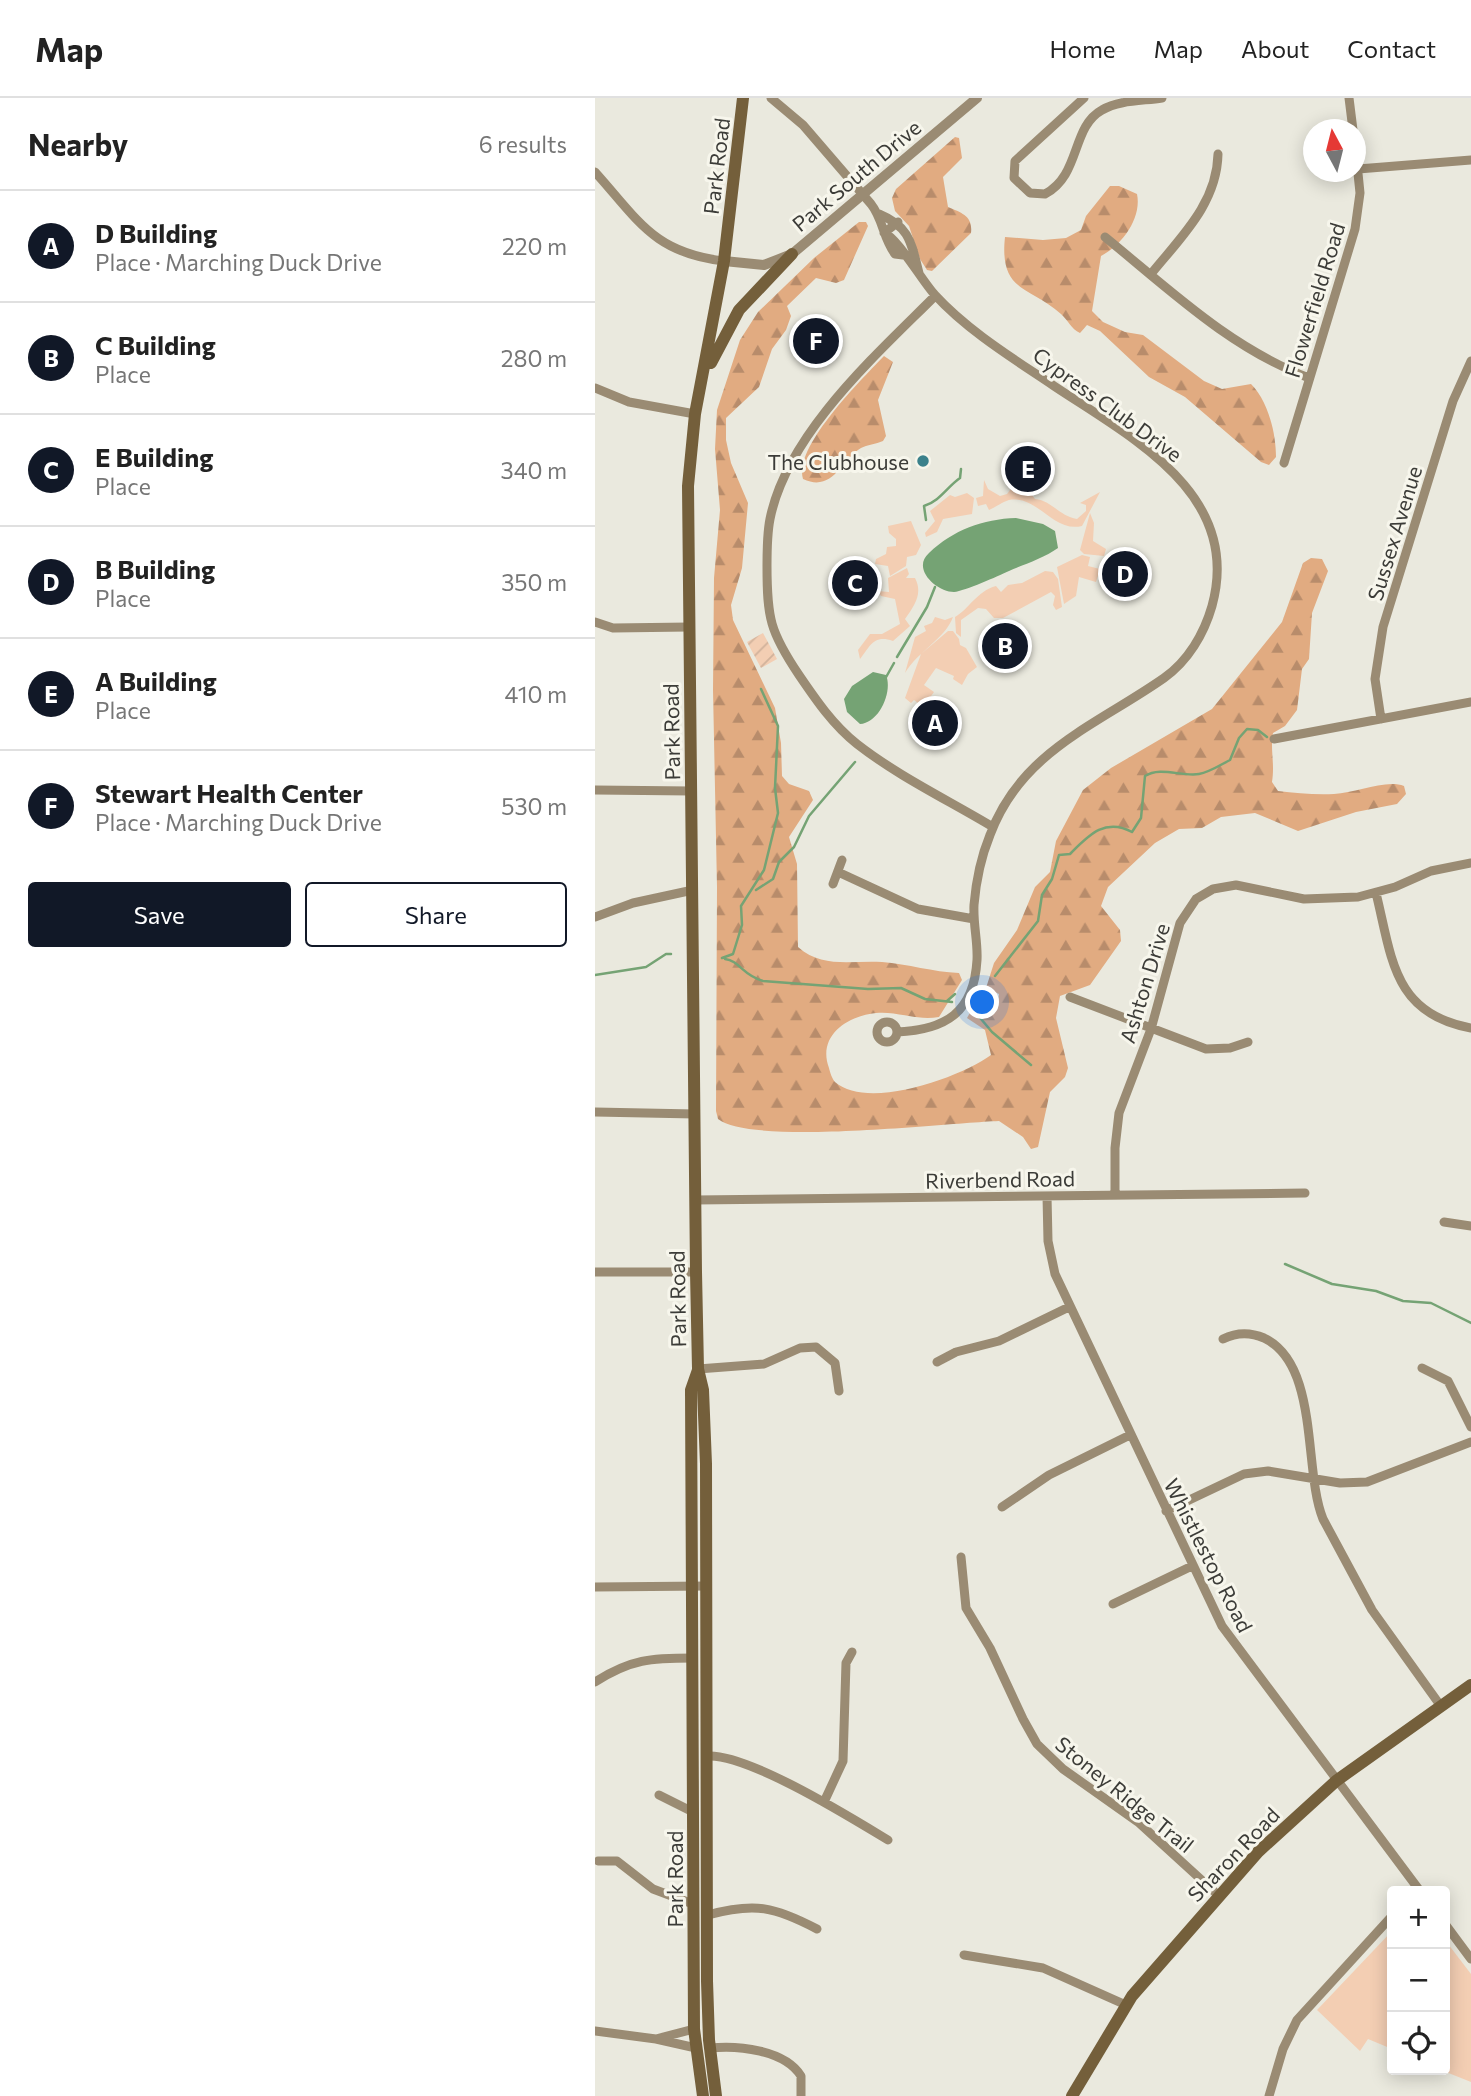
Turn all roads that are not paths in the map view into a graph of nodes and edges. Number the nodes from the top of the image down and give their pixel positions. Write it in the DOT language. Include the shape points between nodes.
graph roads {
  1 [pos="743,98"];
  2 [pos="771,98"];
  3 [pos="977,98"];
  4 [pos="1084,98"];
  5 [pos="1162,98"];
  6 [pos="1349,98"];
  7 [pos="1352,119"];
  8 [pos="1217,154"];
  9 [pos="1471,160"];
  10 [pos="1366,168"];
  11 [pos="595,173"];
  12 [pos="1359,182"];
  13 [pos="862,194"];
  14 [pos="879,214"];
  15 [pos="898,222"];
  16 [pos="884,233"];
  17 [pos="1105,237"];
  18 [pos="792,254"];
  19 [pos="724,261"];
  20 [pos="1151,274"];
  21 [pos="919,275"];
  22 [pos="935,296"];
  23 [pos="1471,361"];
  24 [pos="1309,378"];
  25 [pos="595,388"];
  26 [pos="699,396"];
  27 [pos="695,414"];
  28 [pos="1284,463"];
  29 [pos="595,622"];
  30 [pos="689,627"];
  31 [pos="1471,702"];
  32 [pos="1381,719"];
  33 [pos="1274,739"];
  34 [pos="595,790"];
  35 [pos="691,791"];
  36 [pos="993,827"];
  37 [pos="842,860"];
  38 [pos="1471,863"];
  39 [pos="838,872"];
  40 [pos="833,884"];
  41 [pos="693,890"];
  42 [pos="1376,893"];
  43 [pos="595,917"];
  44 [pos="974,919"];
  45 [pos="1070,997"];
  46 [pos="1471,1028"];
  47 [pos="1151,1029"];
  48 [pos="897,1032"];
  49 [pos="1248,1042"];
  50 [pos="595,1112"];
  51 [pos="695,1114"];
  52 [pos="1305,1193"];
  53 [pos="1115,1195"];
  54 [pos="1047,1196"];
  55 [pos="695,1200"];
  56 [pos="1444,1222"];
  57 [pos="1471,1226"];
  58 [pos="595,1272"];
  59 [pos="696,1272"];
  60 [pos="1069,1307"];
  61 [pos="1223,1339"];
  62 [pos="937,1362"];
  63 [pos="1422,1368"];
  64 [pos="698,1369"];
  65 [pos="839,1391"];
  66 [pos="1471,1427"];
  67 [pos="1130,1435"];
  68 [pos="1471,1442"];
  69 [pos="1315,1478"];
  70 [pos="1002,1507"];
  71 [pos="1166,1511"];
  72 [pos="961,1557"];
  73 [pos="1192,1566"];
  74 [pos="700,1586"];
  75 [pos="595,1587"];
  76 [pos="1113,1604"];
  77 [pos="852,1652"];
  78 [pos="692,1658"];
  79 [pos="595,1682"];
  80 [pos="1471,1685"];
  81 [pos="1440,1705"];
  82 [pos="707,1756"];
  83 [pos="1336,1781"];
  84 [pos="659,1795"];
  85 [pos="824,1802"];
  86 [pos="693,1812"];
  87 [pos="888,1840"];
  88 [pos="597,1861"];
  89 [pos="1416,1886"];
  90 [pos="1218,1895"];
  91 [pos="693,1904"];
  92 [pos="708,1915"];
  93 [pos="1387,1921"];
  94 [pos="817,1929"];
  95 [pos="1450,1931"];
  96 [pos="964,1955"];
  97 [pos="1471,1959"];
  98 [pos="1126,2005"];
  99 [pos="694,2029"];
  100 [pos="595,2031"];
  101 [pos="656,2039"];
  102 [pos="696,2048"];
  103 [pos="710,2048"];
  104 [pos="703,2096"];
  105 [pos="716,2096"];
  106 [pos="801,2096"];
  107 [pos="1072,2096"];
  108 [pos="1269,2096"];
  1 -- 19 [label="main road, Park Road"];
  2 -- 13 [label="street, Cypress Club Drive" via="803,125"];
  3 -- 13 [label="street, Park South Drive"];
  4 -- 5 [label="street" via="1015,161 1014,178 1030,193 1045,194 1065,179 1093,115 1113,105"];
  6 -- 7 [label="street"];
  8 -- 20 [label="street" via="1207,202"];
  9 -- 10 [label="street"];
  11 -- 19 [label="street" via="663,244 689,256"];
  12 -- 24 [label="street, Flowerfield Road" via="1355,229"];
  13 -- 14 [label="street, Cypress Club Drive"];
  13 -- 18 [label="street, Park South Drive"];
  14 -- 15 [label="street, Cypress Club Drive"];
  14 -- 16 [label="street, Cypress Club Drive"];
  15 -- 16 [label="street"];
  15 -- 21 [label="street, Cypress Club Drive" via="912,247"];
  16 -- 21 [label="street, Cypress Club Drive" via="895,254 903,255"];
  17 -- 20 [label="street"];
  18 -- 19 [label="street" via="764,265"];
  18 -- 26 [label="main road" via="730,323"];
  19 -- 26 [label="main road, Park Road"];
  20 -- 24 [label="street" via="1248,350"];
  21 -- 22 [label="street, Cypress Club Drive"];
  22 -- 36 [label="street" via="844,389 781,482 767,539 769,616 778,645 841,729 885,763"];
  22 -- 36 [label="street, Cypress Club Drive" via="1168,468 1202,509 1218,561 1210,616 1185,660 1052,748 1028,774"];
  23 -- 32 [label="street, Sussex Avenue" via="1453,401 1383,627 1375,679"];
  24 -- 28 [label="street, Flowerfield Road"];
  25 -- 27 [label="street" via="629,402"];
  26 -- 27 [label="main road, Park Road"];
  27 -- 30 [label="main road, Park Road" via="688,486"];
  29 -- 30 [label="street" via="613,628"];
  30 -- 35 [label="main road, Park Road"];
  31 -- 32 [label="street"];
  32 -- 33 [label="street"];
  34 -- 35 [label="street"];
  35 -- 41 [label="main road, Park Road"];
  36 -- 44 [label="street, Cypress Club Drive" via="976,886"];
  37 -- 39 [label="street"];
  38 -- 42 [label="street, Ashton Drive" via="1431,871"];
  39 -- 40 [label="street"];
  39 -- 44 [label="street" via="918,909"];
  41 -- 43 [label="street"];
  41 -- 51 [label="main road, Park Road"];
  42 -- 46 [label="street" via="1394,968 1408,995 1438,1020"];
  42 -- 47 [label="street, Ashton Drive" via="1313,899 1236,885 1202,894 1180,923"];
  44 -- 48 [label="street, Cypress Club Drive" via="975,972 960,1009 935,1028"];
  45 -- 47 [label="street"];
  47 -- 49 [label="street" via="1206,1049"];
  47 -- 53 [label="street, Ashton Drive" via="1119,1113"];
  50 -- 51 [label="street"];
  51 -- 55 [label="main road, Park Road"];
  52 -- 53 [label="street, Riverbend Road"];
  53 -- 54 [label="street, Riverbend Road"];
  54 -- 55 [label="street, Riverbend Road"];
  54 -- 60 [label="street, Whistlestop Road" via="1050,1258"];
  55 -- 59 [label="main road, Park Road"];
  56 -- 57 [label="street"];
  58 -- 59 [label="street"];
  59 -- 64 [label="main road, Park Road"];
  60 -- 62 [label="street" via="999,1340"];
  60 -- 67 [label="street, Whistlestop Road"];
  61 -- 69 [label="street" via="1256,1335 1284,1352 1296,1379"];
  63 -- 66 [label="street" via="1448,1381"];
  64 -- 65 [label="street" via="764,1364 800,1348 816,1347 835,1363"];
  64 -- 74 [label="main road, Park Road" via="691,1390"];
  67 -- 70 [label="street" via="1049,1475"];
  67 -- 71 [label="street, Whistlestop Road"];
  68 -- 69 [label="street" via="1367,1482"];
  69 -- 71 [label="street" via="1256,1471"];
  69 -- 81 [label="street" via="1320,1511 1354,1579"];
  71 -- 73 [label="street, Whistlestop Road"];
  72 -- 90 [label="street, Stoney Ridge Trail" via="966,1608 1037,1744 1063,1769 1138,1822"];
  73 -- 76 [label="street"];
  73 -- 83 [label="street, Whistlestop Road" via="1231,1642"];
  74 -- 75 [label="street"];
  74 -- 78 [label="main road, Park Road"];
  74 -- 82 [label="main road, Park Road"];
  77 -- 85 [label="street" via="846,1663 843,1761"];
  78 -- 79 [label="street" via="640,1659"];
  78 -- 86 [label="main road, Park Road"];
  80 -- 81 [label="main road, Sharon Road"];
  81 -- 83 [label="main road, Sharon Road"];
  82 -- 85 [label="street" via="736,1759"];
  82 -- 92 [label="main road, Park Road"];
  83 -- 89 [label="street, Whistlestop Road"];
  83 -- 90 [label="main road, Sharon Road"];
  84 -- 86 [label="street"];
  85 -- 87 [label="street"];
  86 -- 91 [label="main road, Park Road"];
  88 -- 91 [label="street" via="617,1861 653,1889"];
  90 -- 98 [label="main road, Sharon Road"];
  91 -- 99 [label="main road, Park Road"];
  92 -- 94 [label="street" via="759,1906 785,1912"];
  92 -- 103 [label="main road, Park Road"];
  93 -- 108 [label="street" via="1297,2020"];
  95 -- 97 [label="street"];
  96 -- 98 [label="street" via="1043,1968"];
  98 -- 107 [label="main road, Sharon Road"];
  99 -- 101 [label="street"];
  99 -- 102 [label="main road, Park Road"];
  100 -- 101 [label="street"];
  101 -- 102 [label="street"];
  102 -- 104 [label="main road, Park Road"];
  103 -- 105 [label="main road, Park Road"];
  103 -- 106 [label="street" via="731,2046 786,2060 801,2076"];
}
